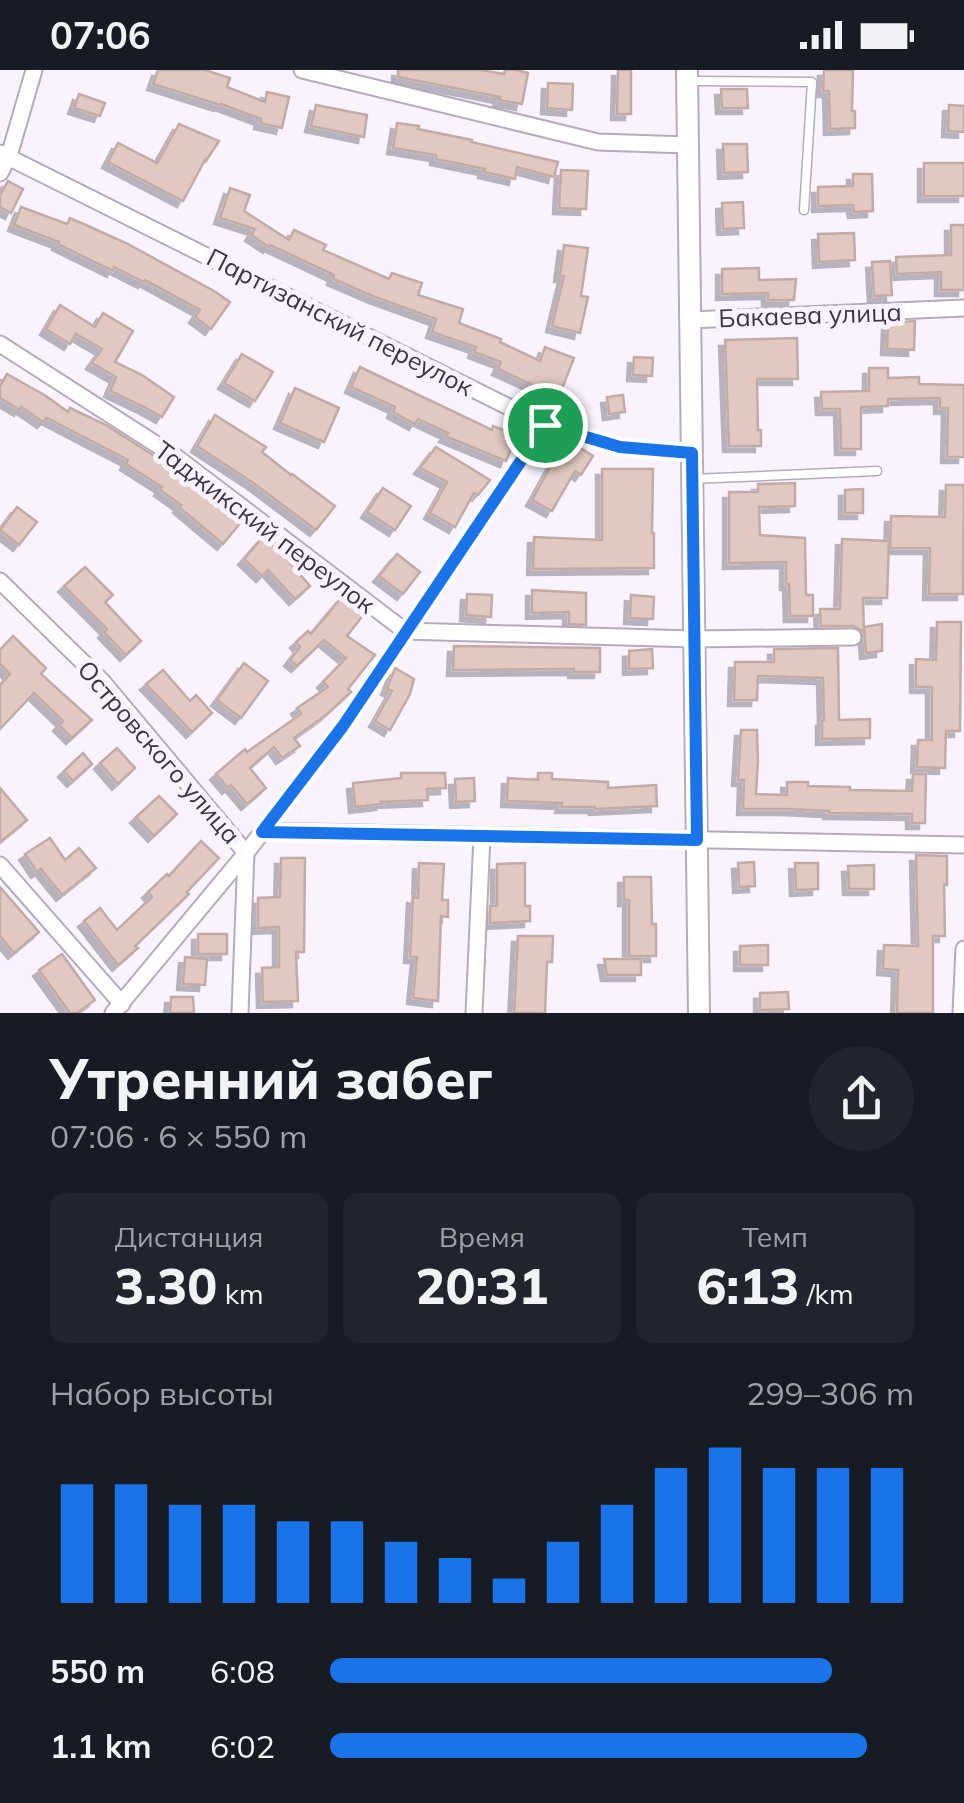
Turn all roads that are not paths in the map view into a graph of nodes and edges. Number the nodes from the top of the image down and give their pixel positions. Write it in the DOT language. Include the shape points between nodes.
graph roads {
  1 [pos="34,70"];
  2 [pos="302,70"];
  3 [pos="687,76"];
  4 [pos="687,145"];
  5 [pos="4,154"];
  6 [pos="0,173"];
  7 [pos="804,210"];
  8 [pos="964,308"];
  9 [pos="690,320"];
  10 [pos="0,344"];
  11 [pos="545,425"];
  12 [pos="692,453"];
  13 [pos="877,472"];
  14 [pos="692,480"];
  15 [pos="0,581"];
  16 [pos="405,631"];
  17 [pos="852,637"];
  18 [pos="694,638"];
  19 [pos="262,832"];
  20 [pos="482,836"];
  21 [pos="697,840"];
  22 [pos="964,845"];
  23 [pos="246,853"];
  24 [pos="0,864"];
  25 [pos="964,949"];
  26 [pos="117,1009"];
  27 [pos="240,1013"];
  28 [pos="474,1013"];
  29 [pos="698,1013"];
  30 [pos="961,1013"];
  1 -- 5 [label="street"];
  2 -- 4 [label="street" via="598,142"];
  3 -- 4 [label="main road"];
  3 -- 7 [label="lane" via="812,82"];
  4 -- 9 [label="main road"];
  5 -- 6 [label="street"];
  5 -- 11 [label="street, Партизанский переулок"];
  8 -- 9 [label="street, Бакаева улица"];
  9 -- 12 [label="main road, Бакаева улица"];
  10 -- 16 [label="street, Таджикский переулок" via="176,457"];
  11 -- 12 [label="street, Партизанский переулок" via="620,447"];
  11 -- 16 [label="street"];
  12 -- 14 [label="main road, Бакаева улица"];
  13 -- 14 [label="lane"];
  14 -- 18 [label="main road, Бакаева улица"];
  15 -- 23 [label="street, Островского улица" via="102,681"];
  16 -- 18 [label="street"];
  16 -- 19 [label="street"];
  17 -- 18 [label="street"];
  18 -- 21 [label="main road, Бакаева улица"];
  19 -- 20 [label="street"];
  19 -- 23 [label="street"];
  20 -- 21 [label="street"];
  20 -- 28 [label="street"];
  21 -- 22 [label="street"];
  21 -- 29 [label="main road, Бакаева улица"];
  23 -- 26 [label="street"];
  23 -- 27 [label="street, Островского улица"];
  24 -- 26 [label="street"];
  25 -- 30 [label="street"];
}
